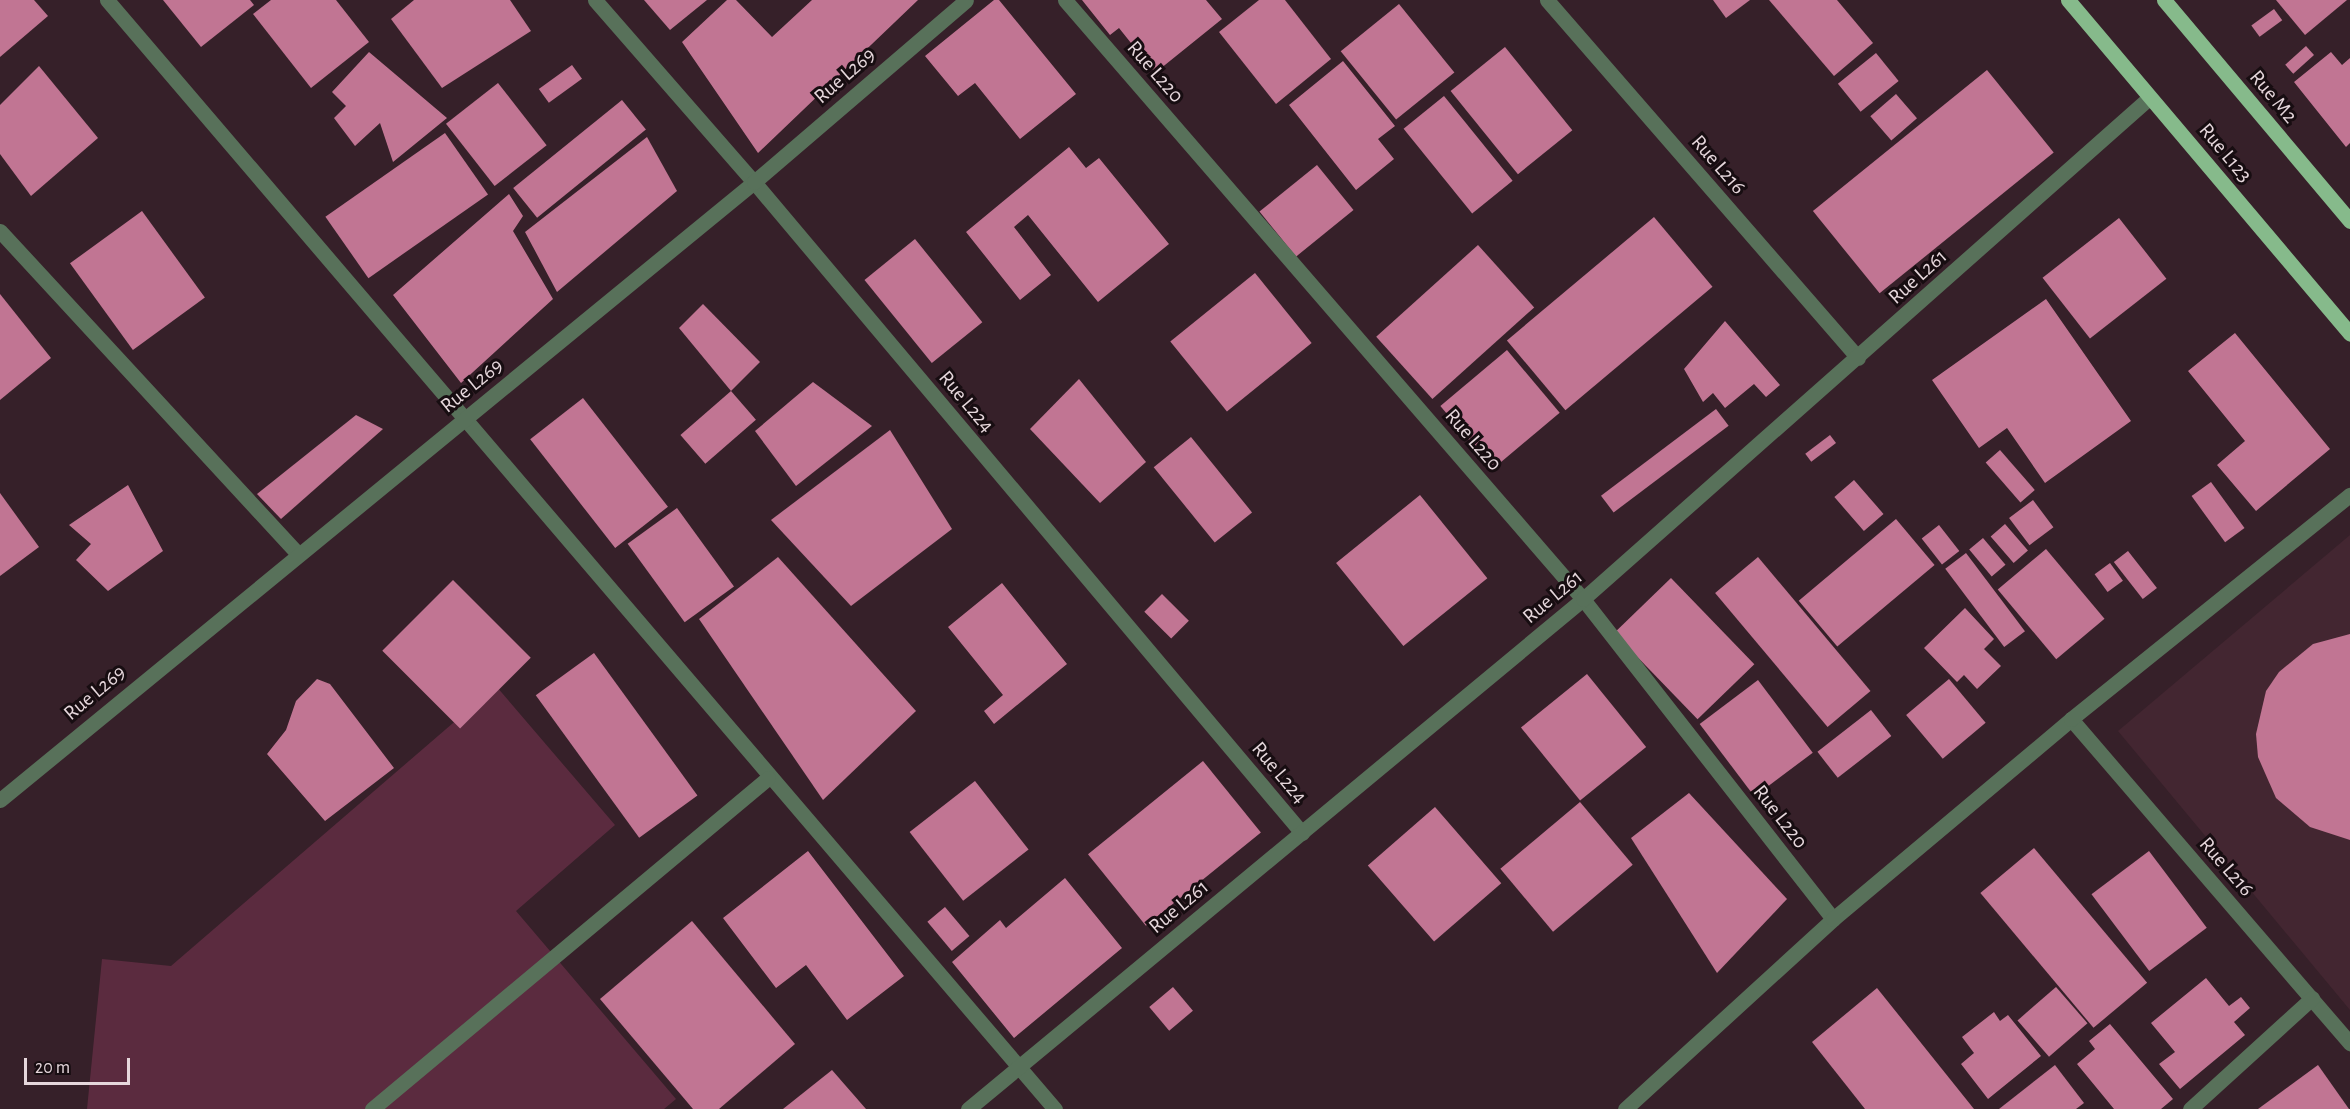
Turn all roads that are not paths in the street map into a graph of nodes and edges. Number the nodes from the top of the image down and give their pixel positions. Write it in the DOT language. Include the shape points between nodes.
graph roads {
  1 [pos="107,0"];
  2 [pos="595,0"];
  3 [pos="966,0"];
  4 [pos="1065,0"];
  5 [pos="1547,0"];
  6 [pos="2068,0"];
  7 [pos="2164,0"];
  8 [pos="2149,98"];
  9 [pos="754,182"];
  10 [pos="2350,221"];
  11 [pos="0,231"];
  12 [pos="2350,334"];
  13 [pos="1858,358"];
  14 [pos="462,420"];
  15 [pos="2350,495"];
  16 [pos="297,553"];
  17 [pos="1583,599"];
  18 [pos="2071,719"];
  19 [pos="768,778"];
  20 [pos="0,800"];
  21 [pos="1302,833"];
  22 [pos="1833,919"];
  23 [pos="2312,998"];
  24 [pos="2350,1043"];
  25 [pos="1019,1067"];
  26 [pos="372,1109"];
  27 [pos="968,1109"];
  28 [pos="1055,1109"];
  29 [pos="1625,1109"];
  30 [pos="2190,1109"];
  1 -- 14 [label="street"];
  2 -- 9 [label="street, Rue L224"];
  3 -- 9 [label="street, Rue L269"];
  4 -- 17 [label="street, Rue L220"];
  5 -- 13 [label="street, Rue L216"];
  6 -- 8 [label="main road, Rue L123"];
  7 -- 10 [label="main road, Rue M2"];
  8 -- 12 [label="main road, Rue L123"];
  8 -- 13 [label="street, Rue L261"];
  9 -- 14 [label="street, Rue L269"];
  9 -- 21 [label="street, Rue L224"];
  11 -- 16 [label="street"];
  13 -- 17 [label="street, Rue L261"];
  14 -- 16 [label="street, Rue L269"];
  14 -- 19 [label="street"];
  15 -- 18 [label="street"];
  16 -- 20 [label="street, Rue L269"];
  17 -- 21 [label="street, Rue L261"];
  17 -- 22 [label="street, Rue L220"];
  18 -- 22 [label="street"];
  18 -- 23 [label="street, Rue L216"];
  19 -- 25 [label="street"];
  19 -- 26 [label="street"];
  21 -- 25 [label="street, Rue L261"];
  22 -- 29 [label="street"];
  23 -- 24 [label="street, Rue L216"];
  23 -- 30 [label="street"];
  25 -- 27 [label="street, Rue L261"];
  25 -- 28 [label="street"];
}
